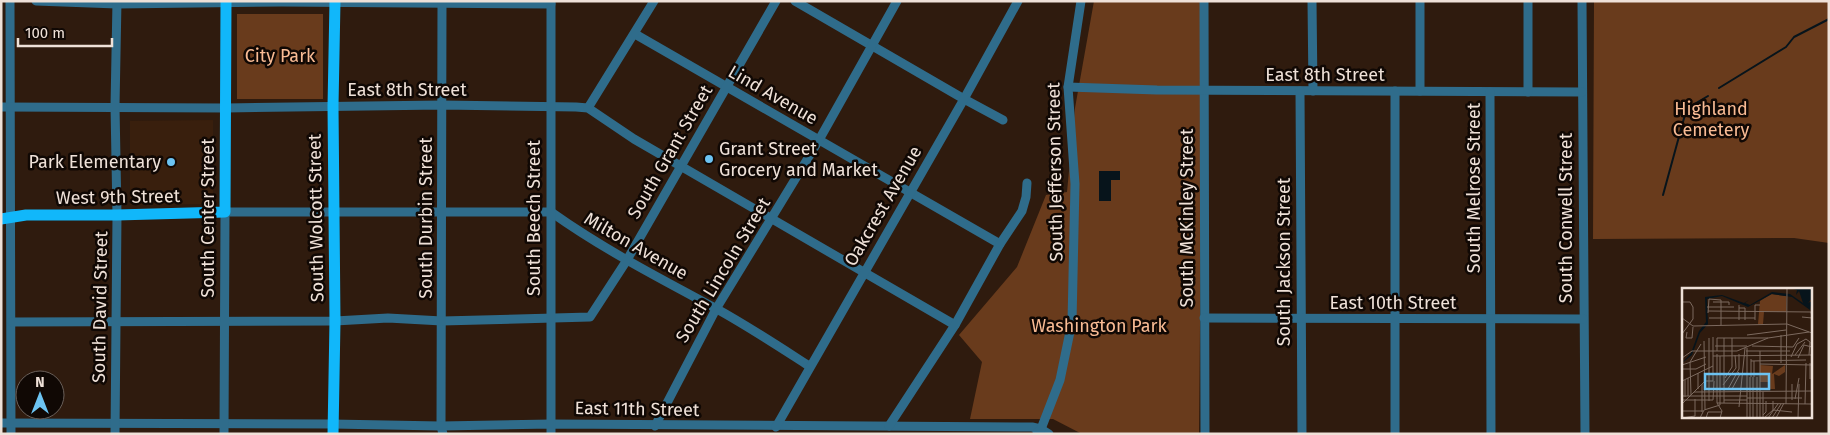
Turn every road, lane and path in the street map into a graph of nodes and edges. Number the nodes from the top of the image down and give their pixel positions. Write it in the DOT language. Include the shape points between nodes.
graph roads {
  1 [pos="10,1"];
  2 [pos="36,1"];
  3 [pos="654,1"];
  4 [pos="776,1"];
  5 [pos="795,1"];
  6 [pos="897,1"];
  7 [pos="1018,1"];
  8 [pos="1081,1"];
  9 [pos="1204,1"];
  10 [pos="1312,1"];
  11 [pos="1420,1"];
  12 [pos="1528,1"];
  13 [pos="1582,1"];
  14 [pos="226,2"];
  15 [pos="335,2"];
  16 [pos="442,2"];
  17 [pos="551,2"];
  18 [pos="117,3"];
  19 [pos="635,34"];
  20 [pos="872,46"];
  21 [pos="1068,86"];
  22 [pos="726,87"];
  23 [pos="1203,90"];
  24 [pos="1300,91"];
  25 [pos="1313,91"];
  26 [pos="1394,91"];
  27 [pos="1420,91"];
  28 [pos="1490,92"];
  29 [pos="1528,92"];
  30 [pos="1582,92"];
  31 [pos="964,99"];
  32 [pos="6,106"];
  33 [pos="115,106"];
  34 [pos="333,106"];
  35 [pos="442,106"];
  36 [pos="550,106"];
  37 [pos="226,108"];
  38 [pos="588,108"];
  39 [pos="1003,120"];
  40 [pos="819,140"];
  41 [pos="682,167"];
  42 [pos="1026,183"];
  43 [pos="910,193"];
  44 [pos="334,211"];
  45 [pos="225,212"];
  46 [pos="551,212"];
  47 [pos="441,213"];
  48 [pos="117,215"];
  49 [pos="6,217"];
  50 [pos="772,220"];
  51 [pos="1000,244"];
  52 [pos="627,260"];
  53 [pos="864,272"];
  54 [pos="716,309"];
  55 [pos="551,318"];
  56 [pos="1204,318"];
  57 [pos="1301,319"];
  58 [pos="1395,319"];
  59 [pos="1490,319"];
  60 [pos="1583,319"];
  61 [pos="117,321"];
  62 [pos="226,321"];
  63 [pos="335,321"];
  64 [pos="442,321"];
  65 [pos="12,322"];
  66 [pos="955,325"];
  67 [pos="809,366"];
  68 [pos="1,423"];
  69 [pos="11,423"];
  70 [pos="115,423"];
  71 [pos="224,424"];
  72 [pos="889,426"];
  73 [pos="333,429"];
  74 [pos="551,429"];
  75 [pos="659,429"];
  76 [pos="771,429"];
  77 [pos="442,430"];
  78 [pos="878,430"];
  79 [pos="1042,432"];
  80 [pos="11,434"];
  81 [pos="115,434"];
  82 [pos="224,434"];
  83 [pos="1204,434"];
  84 [pos="1302,434"];
  85 [pos="1395,434"];
  86 [pos="1491,434"];
  87 [pos="1585,434"];
  1 -- 32 [label="street"];
  2 -- 18 [label="street"];
  3 -- 19 [label="street"];
  4 -- 22 [label="street, South Grant Street"];
  5 -- 20 [label="street"];
  6 -- 20 [label="street, South Lincoln Street"];
  7 -- 31 [label="street, Oakcrest Avenue"];
  8 -- 21 [label="street, South Jefferson Street"];
  9 -- 23 [label="street, South McKinley Street"];
  10 -- 25 [label="street"];
  11 -- 27 [label="street"];
  12 -- 29 [label="street"];
  13 -- 30 [label="street, South Conwell Street"];
  14 -- 15 [label="street"];
  14 -- 18 [label="street"];
  14 -- 37 [label="main road, South Center Street"];
  15 -- 16 [label="street"];
  15 -- 34 [label="main road, South Wolcott Street"];
  16 -- 17 [label="street"];
  16 -- 35 [label="street, South Durbin Street"];
  17 -- 36 [label="street, South Beech Street"];
  18 -- 33 [label="street, South David Street"];
  19 -- 22 [label="street, Lind Avenue"];
  19 -- 38 [label="street"];
  20 -- 31 [label="street"];
  20 -- 40 [label="street, South Lincoln Street"];
  21 -- 23 [label="street, East 8th Street"];
  21 -- 79 [label="street, South Jefferson Street" via="1075,184 1072,322 1060,380"];
  22 -- 40 [label="street, Lind Avenue"];
  22 -- 41 [label="street, South Grant Street"];
  23 -- 24 [label="street, East 8th Street"];
  23 -- 56 [label="street, South McKinley Street"];
  24 -- 25 [label="street, East 8th Street"];
  24 -- 57 [label="street, South Jackson Street"];
  25 -- 26 [label="street, East 8th Street"];
  26 -- 27 [label="street, East 8th Street"];
  26 -- 58 [label="street"];
  27 -- 28 [label="street, East 8th Street"];
  28 -- 29 [label="street, East 8th Street"];
  28 -- 59 [label="street, South Melrose Street"];
  29 -- 30 [label="street, East 8th Street"];
  30 -- 60 [label="street, South Conwell Street"];
  31 -- 39 [label="street"];
  31 -- 43 [label="street, Oakcrest Avenue"];
  32 -- 33 [label="street, East 8th Street"];
  32 -- 49 [label="street"];
  33 -- 37 [label="street, East 8th Street"];
  33 -- 48 [label="street, South David Street"];
  34 -- 35 [label="street, East 8th Street"];
  34 -- 37 [label="street, East 8th Street"];
  34 -- 44 [label="main road, South Wolcott Street"];
  35 -- 36 [label="street, East 8th Street"];
  35 -- 47 [label="street, South Durbin Street"];
  36 -- 38 [label="street, East 8th Street"];
  36 -- 46 [label="street, South Beech Street"];
  37 -- 45 [label="main road, South Center Street"];
  38 -- 41 [label="street" via="634,140"];
  40 -- 43 [label="street, Lind Avenue"];
  40 -- 50 [label="street, South Lincoln Street"];
  41 -- 50 [label="street"];
  41 -- 52 [label="street, South Grant Street"];
  42 -- 51 [label="street" via="1022,211"];
  43 -- 51 [label="street, Lind Avenue"];
  43 -- 53 [label="street, Oakcrest Avenue"];
  44 -- 45 [label="street"];
  44 -- 47 [label="street"];
  44 -- 63 [label="main road, South Wolcott Street"];
  45 -- 48 [label="main road, West 9th Street"];
  45 -- 62 [label="street, South Center Street"];
  46 -- 47 [label="street"];
  46 -- 52 [label="street, Milton Avenue"];
  46 -- 55 [label="street, South Beech Street"];
  47 -- 64 [label="street, South Durbin Street"];
  48 -- 49 [label="main road, West 9th Street"];
  48 -- 61 [label="street, South David Street"];
  49 -- 65 [label="street"];
  50 -- 53 [label="street"];
  50 -- 54 [label="street, South Lincoln Street"];
  51 -- 66 [label="street"];
  52 -- 54 [label="street, Milton Avenue"];
  52 -- 55 [label="street, South Grant Street" via="590,318"];
  53 -- 66 [label="street"];
  53 -- 67 [label="street, Oakcrest Avenue"];
  54 -- 67 [label="street, Milton Avenue"];
  54 -- 75 [label="street, South Lincoln Street"];
  55 -- 64 [label="street"];
  55 -- 74 [label="street, South Beech Street"];
  56 -- 57 [label="street, East 10th Street"];
  56 -- 83 [label="street, South McKinley Street"];
  57 -- 58 [label="street, East 10th Street"];
  57 -- 84 [label="street, South Jackson Street"];
  58 -- 59 [label="street, East 10th Street"];
  58 -- 85 [label="street"];
  59 -- 60 [label="street, East 10th Street"];
  59 -- 86 [label="street, South Melrose Street"];
  60 -- 87 [label="street, South Conwell Street"];
  61 -- 62 [label="street"];
  61 -- 65 [label="street"];
  61 -- 70 [label="street, South David Street"];
  62 -- 63 [label="street"];
  62 -- 71 [label="street, South Center Street"];
  63 -- 64 [label="street" via="388,318"];
  63 -- 73 [label="main road, South Wolcott Street"];
  64 -- 77 [label="street, South Durbin Street"];
  65 -- 69 [label="street"];
  66 -- 72 [label="street"];
  67 -- 76 [label="street, Oakcrest Avenue"];
  68 -- 69 [label="street, East 11th Street"];
  69 -- 70 [label="street, East 11th Street"];
  69 -- 80 [label="street"];
  70 -- 71 [label="street, East 11th Street"];
  70 -- 81 [label="street, South David Street"];
  71 -- 73 [label="street, East 11th Street"];
  71 -- 82 [label="street, South Center Street"];
  72 -- 78 [label="street, East 11th Street"];
  72 -- 79 [label="street, East 11th Street" via="1032,427"];
  73 -- 77 [label="street, East 11th Street"];
  74 -- 75 [label="street, East 11th Street"];
  74 -- 77 [label="street, East 11th Street"];
  75 -- 76 [label="street, East 11th Street"];
  76 -- 78 [label="street, East 11th Street"];
}
